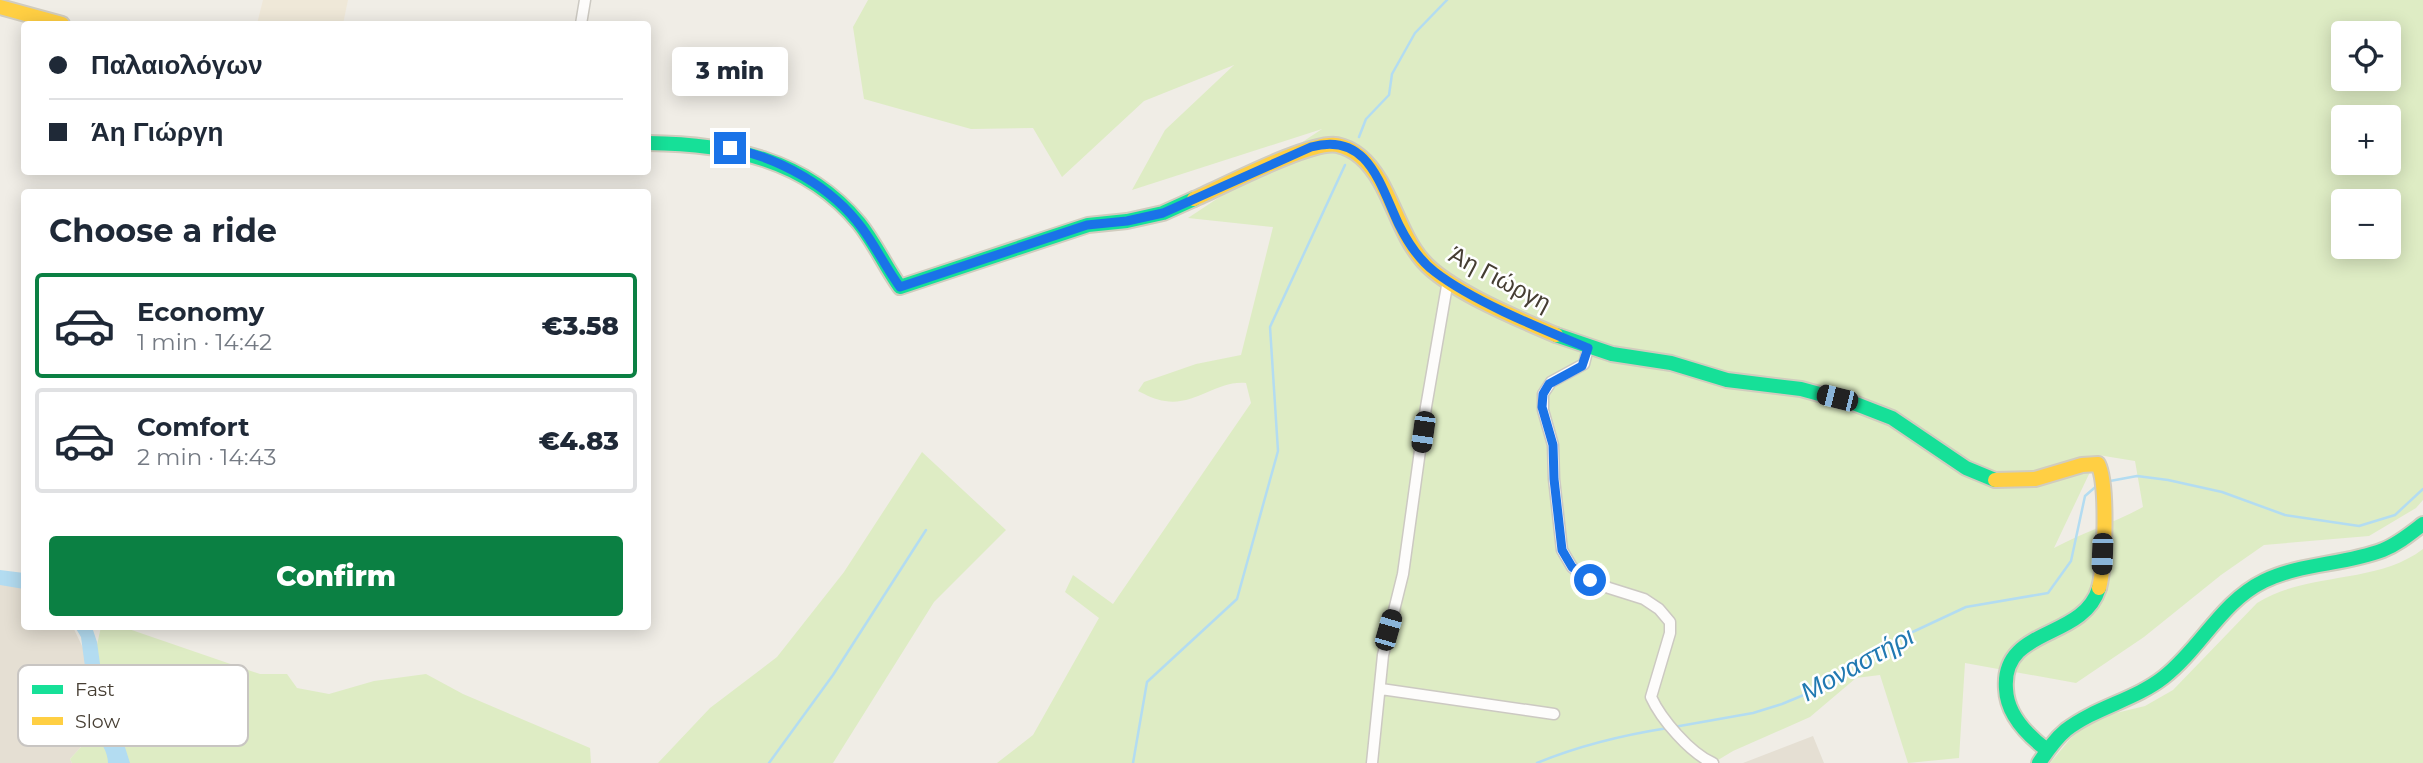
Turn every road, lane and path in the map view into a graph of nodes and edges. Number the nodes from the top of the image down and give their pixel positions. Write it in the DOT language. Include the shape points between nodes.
graph roads {
  1 [pos="585,0"];
  2 [pos="0,7"];
  3 [pos="51,21"];
  4 [pos="581,21"];
  5 [pos="651,143"];
  6 [pos="1448,281"];
  7 [pos="1588,348"];
  8 [pos="2423,524"];
  9 [pos="1381,689"];
  10 [pos="1554,715"];
  11 [pos="2047,750"];
  12 [pos="1372,763"];
  13 [pos="1713,763"];
  14 [pos="2039,763"];
  1 -- 4 [label="street"];
  2 -- 3 [label="street"];
  5 -- 6 [label="street, Άη Γιώργη" via="744,151 805,177 842,205 862,228 900,287 1087,225 1163,213 1311,147 1340,145 1367,161 1413,248"];
  6 -- 7 [label="street, Άη Γιώργη"];
  6 -- 9 [label="street" via="1403,574 1383,654"];
  7 -- 11 [label="street, Άη Γιώργη" via="1666,362 1731,381 1807,390 1860,405 1889,416 1992,479 2020,480 2098,464 2104,501 2101,581 2093,603 2065,627 2023,645 2010,658 2005,674 2009,708 2021,727"];
  7 -- 13 [label="street" via="1584,364 1551,382 1543,394 1553,445 1562,550 1585,577 1644,599 1666,615 1670,633 1651,697 1688,747"];
  8 -- 11 [label="street" via="2375,554 2298,570 2248,589 2162,679 2078,720"];
  9 -- 10 [label="street"];
  9 -- 12 [label="street"];
  11 -- 14 [label="street"];
}
